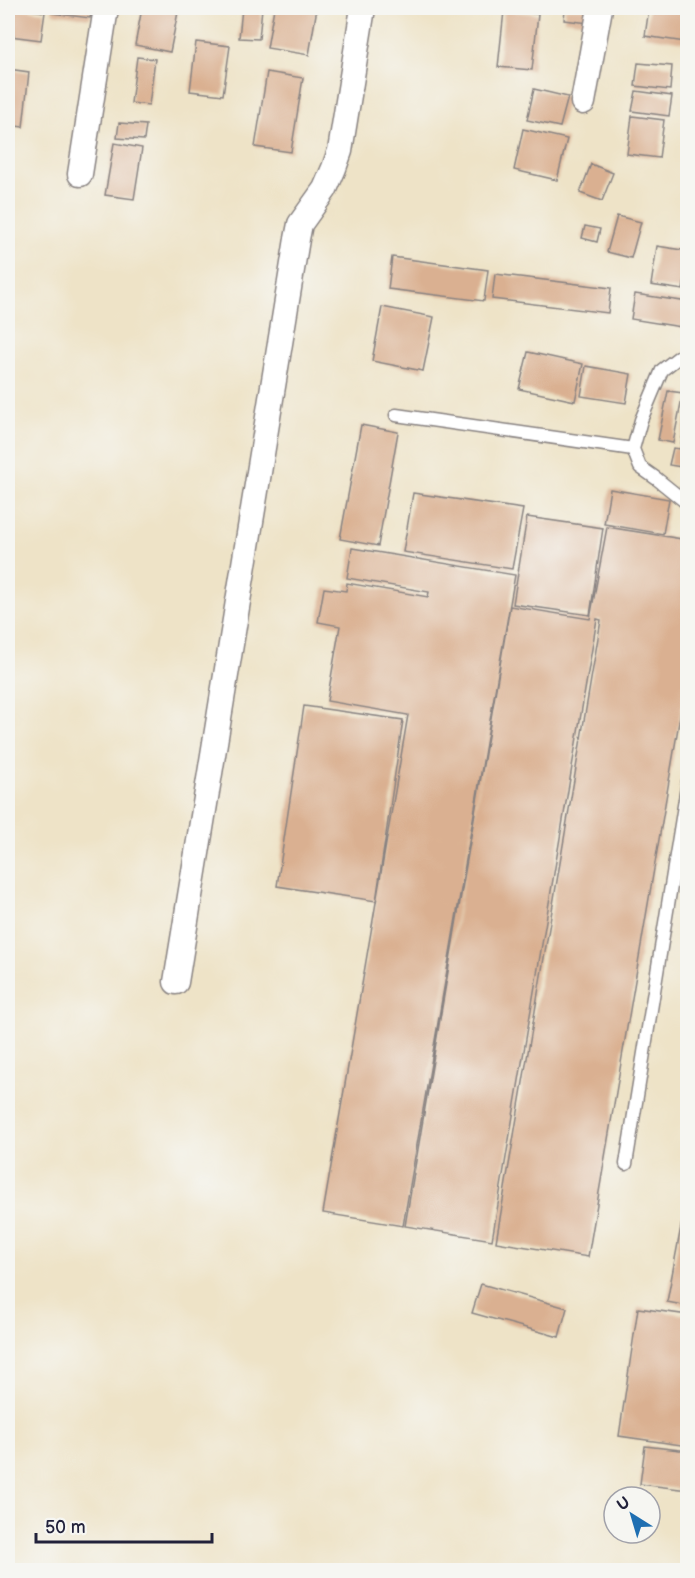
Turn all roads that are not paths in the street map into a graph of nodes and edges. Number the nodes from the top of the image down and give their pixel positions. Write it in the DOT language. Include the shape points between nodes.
graph roads {
  1 [pos="106,8"];
  2 [pos="363,8"];
  3 [pos="600,8"];
  4 [pos="583,102"];
  5 [pos="80,174"];
  6 [pos="687,350"];
  7 [pos="396,415"];
  8 [pos="633,449"];
  9 [pos="687,504"];
  10 [pos="687,782"];
  11 [pos="176,982"];
  12 [pos="626,1164"];
  1 -- 5 [label="street"];
  2 -- 11 [label="street" via="340,151 325,189 300,224 297,239"];
  3 -- 4 [label="street"];
  6 -- 8 [label="lane" via="662,370"];
  7 -- 8 [label="lane"];
  8 -- 9 [label="lane" via="640,467"];
  10 -- 12 [label="lane"];
}
